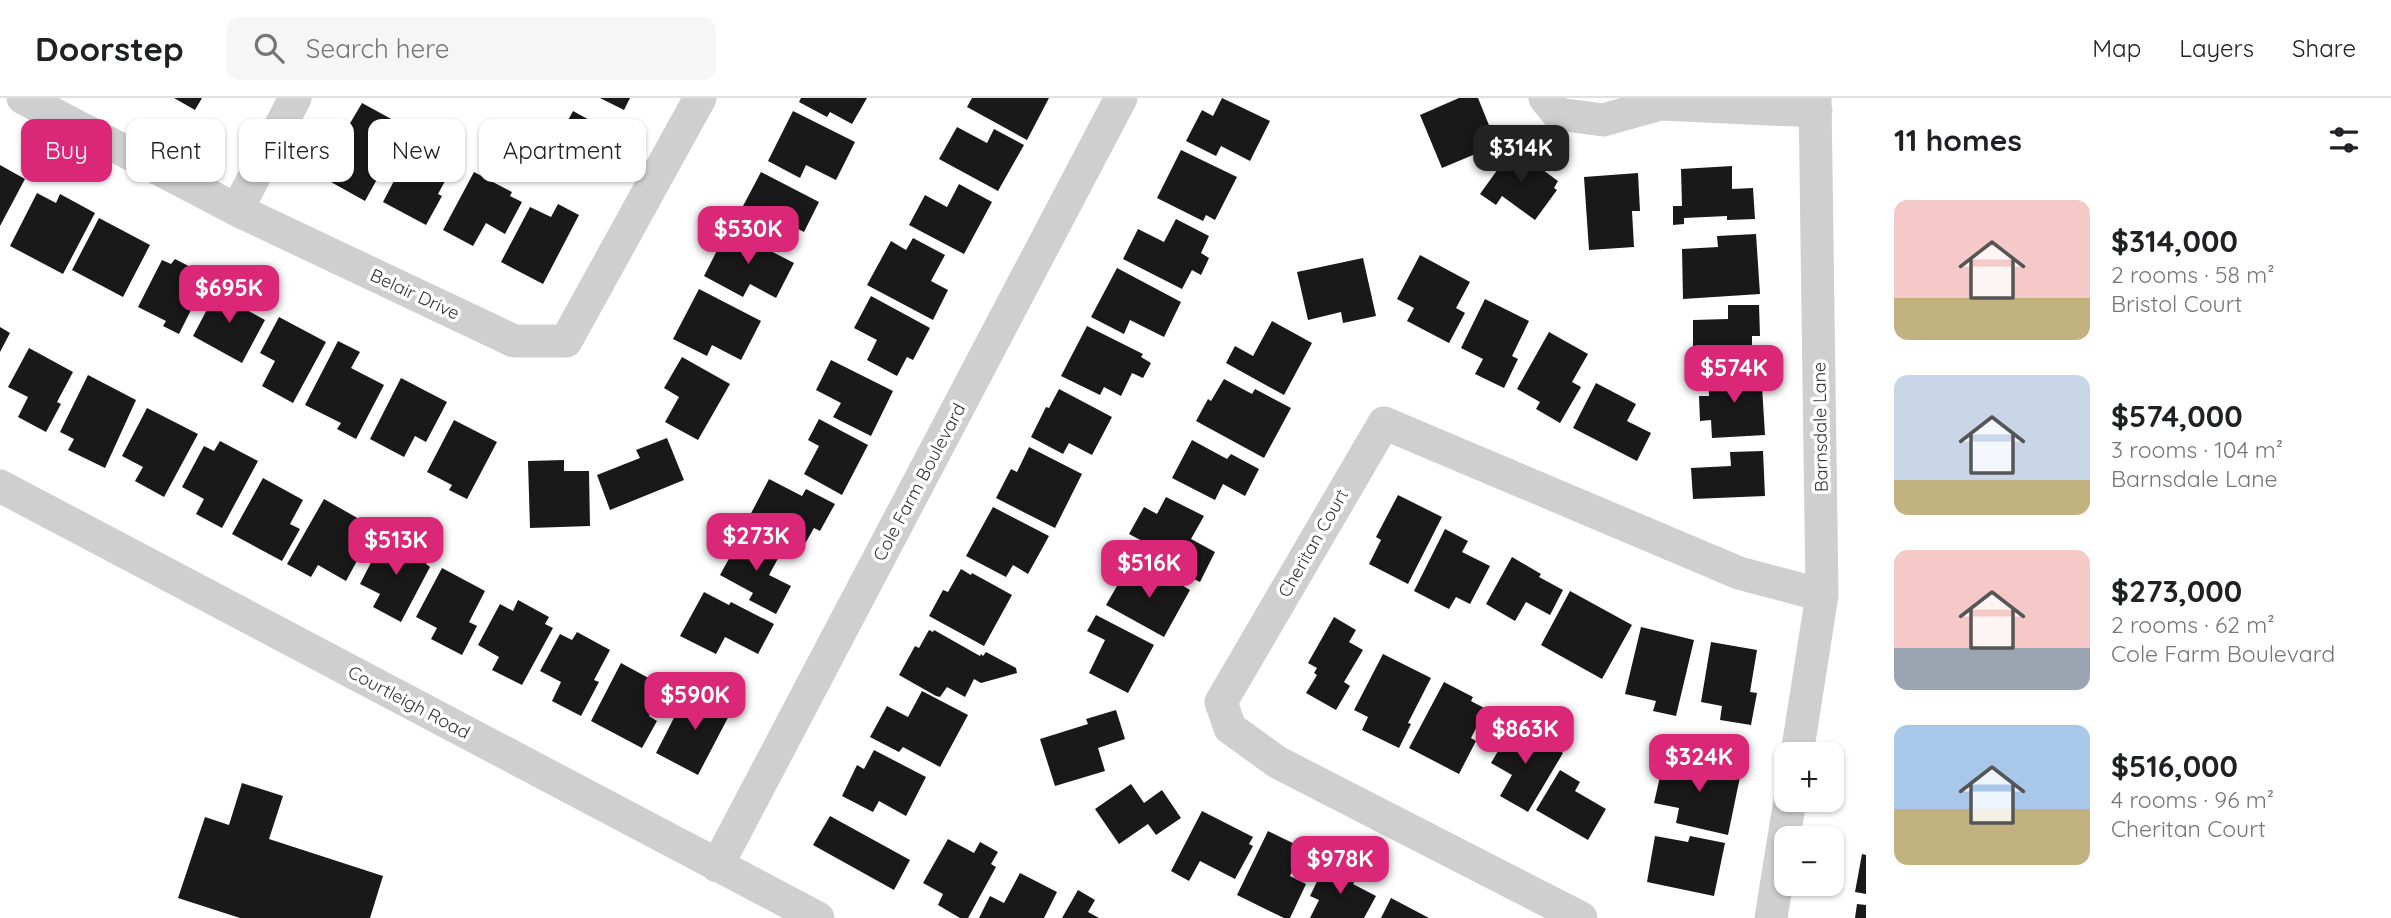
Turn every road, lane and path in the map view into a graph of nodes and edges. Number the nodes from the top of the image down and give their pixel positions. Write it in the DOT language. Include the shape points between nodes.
graph roads {
  1 [pos="23,98"];
  2 [pos="295,98"];
  3 [pos="700,98"];
  4 [pos="1121,98"];
  5 [pos="1545,98"];
  6 [pos="1658,101"];
  7 [pos="1815,104"];
  8 [pos="237,210"];
  9 [pos="0,486"];
  10 [pos="1822,595"];
  11 [pos="1799,742"];
  12 [pos="1788,812"];
  13 [pos="717,866"];
  14 [pos="818,918"];
  15 [pos="1581,918"];
  16 [pos="1771,918"];
  1 -- 8 [label="street, Belair Drive"];
  2 -- 8 [label="street"];
  3 -- 8 [label="street, Belair Drive" via="566,341 514,341"];
  4 -- 13 [label="street, Cole Farm Boulevard"];
  5 -- 6 [label="street" via="1558,114 1603,120"];
  6 -- 7 [label="street"];
  7 -- 10 [label="street, Barnsdale Lane"];
  9 -- 13 [label="street, Courtleigh Road"];
  10 -- 11 [label="street, Barnsdale Lane"];
  10 -- 15 [label="street, Cheritan Court" via="1739,573 1384,423 1221,702 1230,728 1277,762"];
  12 -- 16 [label="street"];
  13 -- 14 [label="street, Courtleigh Road"];
}
